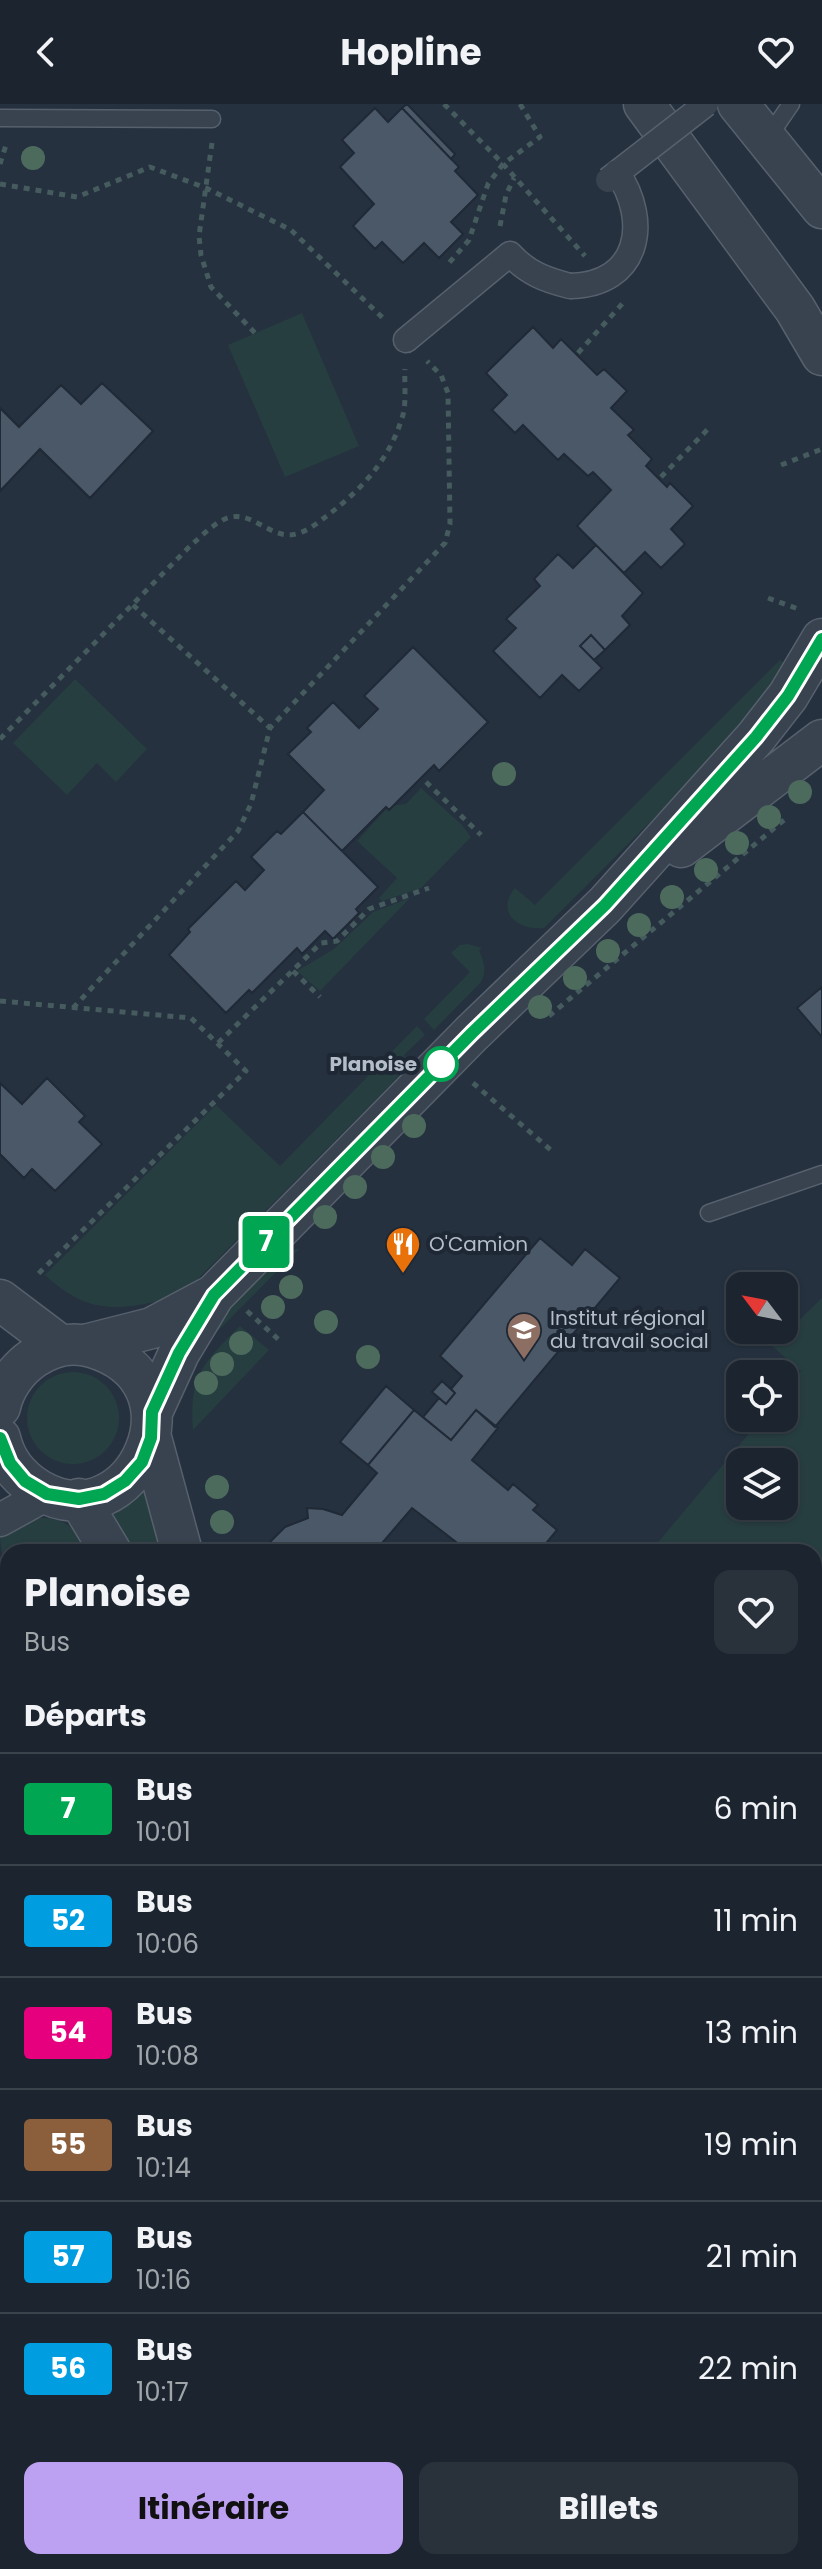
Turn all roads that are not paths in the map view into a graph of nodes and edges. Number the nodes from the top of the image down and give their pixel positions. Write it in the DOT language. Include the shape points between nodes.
graph roads {
  1 [pos="644,104"];
  2 [pos="706,104"];
  3 [pos="738,104"];
  4 [pos="744,104"];
  5 [pos="791,104"];
  6 [pos="0,118"];
  7 [pos="212,119"];
  8 [pos="767,139"];
  9 [pos="822,208"];
  10 [pos="406,340"];
  11 [pos="822,355"];
  12 [pos="822,639"];
  13 [pos="822,740"];
  14 [pos="605,905"];
  15 [pos="822,1174"];
  16 [pos="709,1213"];
  17 [pos="0,1300"];
  18 [pos="231,1303"];
  19 [pos="73,1345"];
  20 [pos="1,1398"];
  21 [pos="152,1425"];
  22 [pos="0,1438"];
  23 [pos="63,1497"];
  24 [pos="0,1520"];
  25 [pos="104,1544"];
  26 [pos="180,1544"];
  1 -- 11 [label="street" via="795,309"];
  2 -- 10 [label="street, bridge" via="612,176 628,189 636,214 629,257 617,270 589,286 570,286 542,279 510,254"];
  3 -- 8 [label="street"];
  4 -- 8 [label="lane"];
  5 -- 8 [label="lane"];
  6 -- 7 [label="lane"];
  8 -- 9 [label="street"];
  12 -- 14 [label="street" via="756,737"];
  13 -- 14 [label="street"];
  14 -- 18 [label="street" via="472,1033"];
  15 -- 16 [label="lane"];
  17 -- 19 [label="street"];
  18 -- 19 [label="street"];
  18 -- 21 [label="street" via="179,1353"];
  19 -- 20 [label="street" via="36,1355 16,1372"];
  19 -- 21 [label="street" via="110,1352 131,1367 145,1388"];
  21 -- 23 [label="street" via="142,1462 125,1481 104,1494"];
  21 -- 26 [label="street"];
  22 -- 23 [label="street" via="25,1481"];
  23 -- 24 [label="street"];
  23 -- 25 [label="street"];
}
